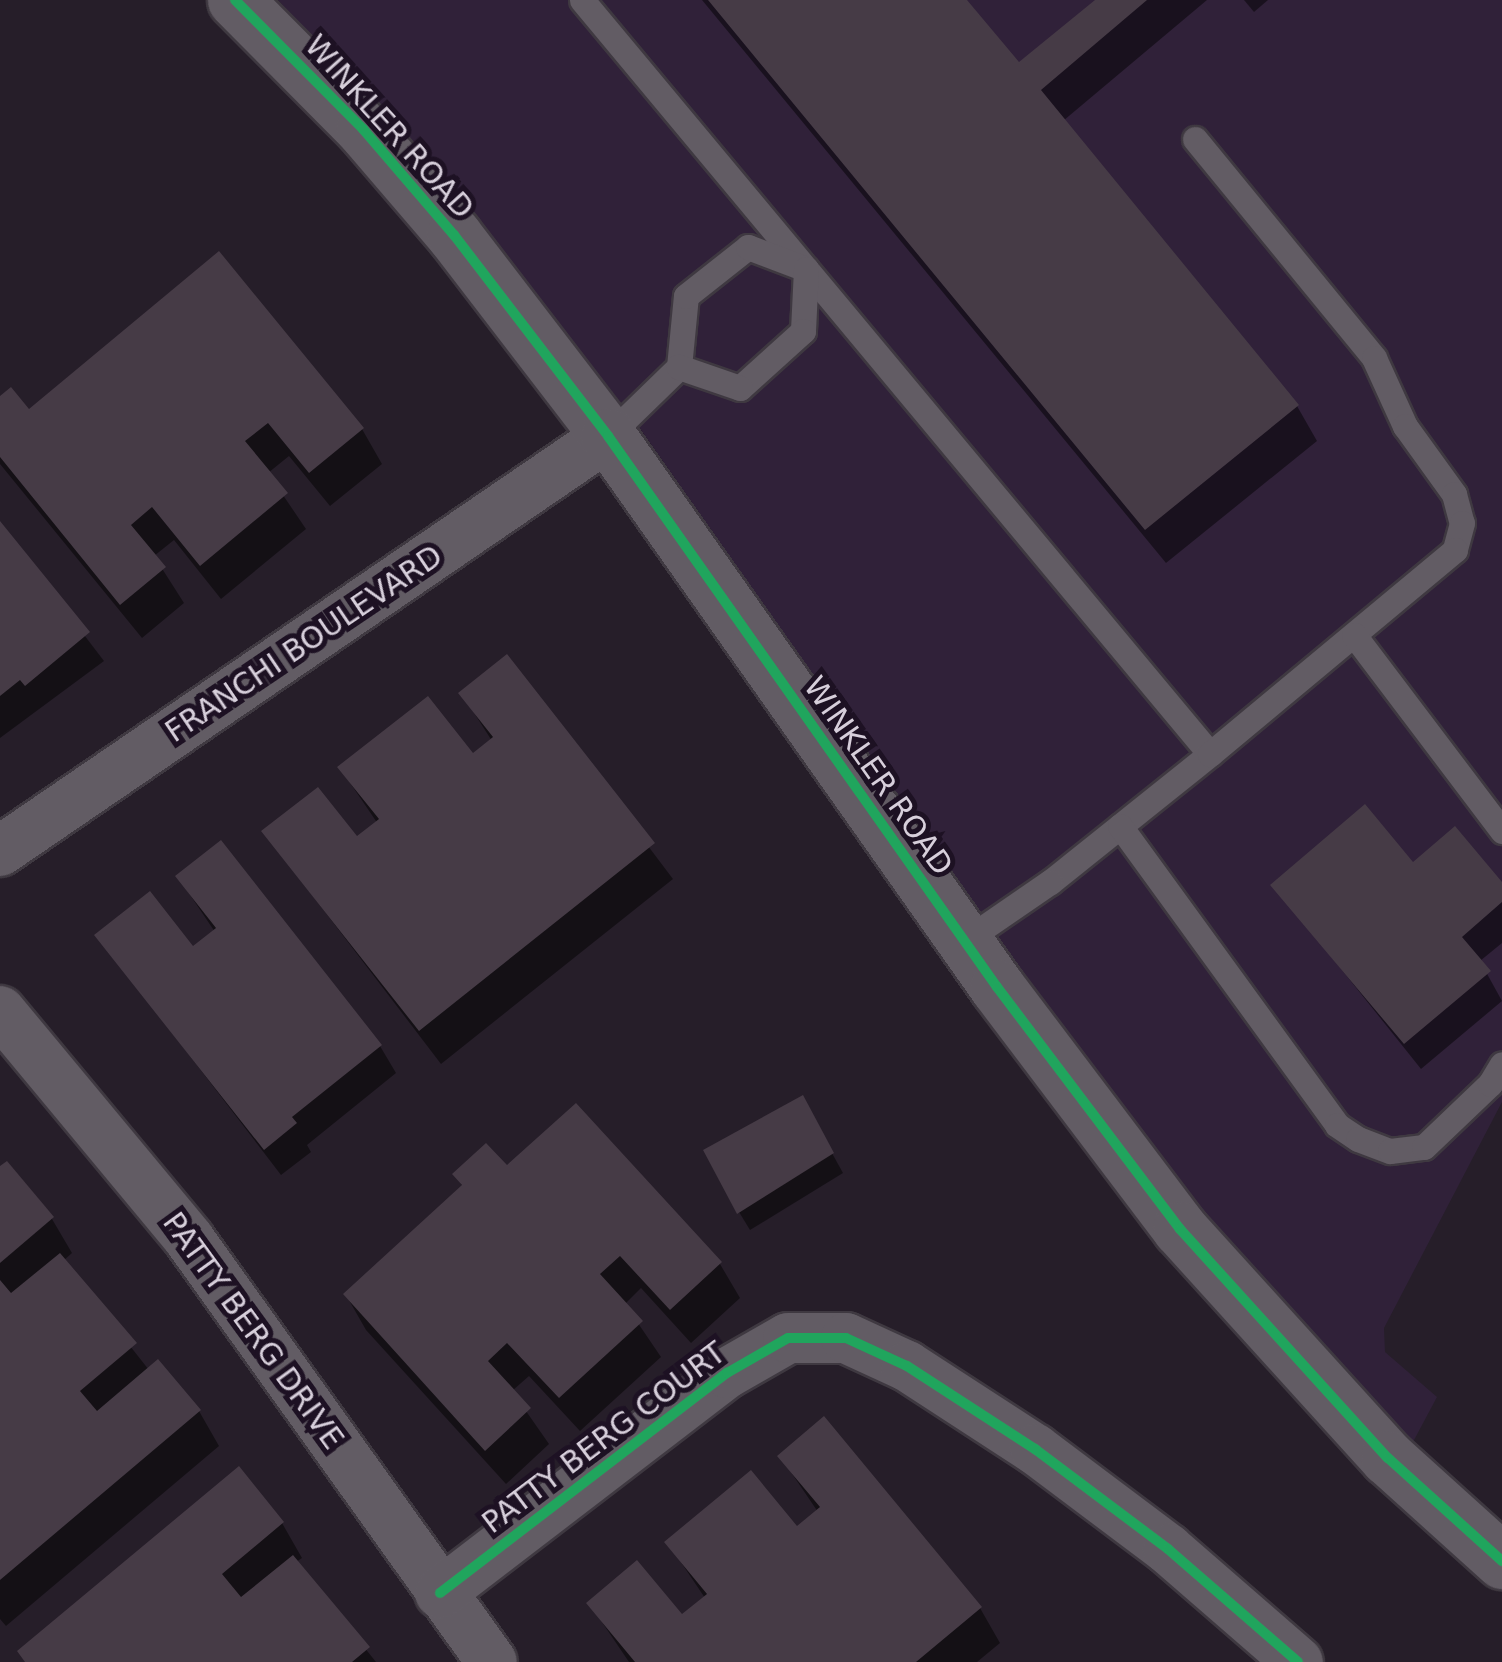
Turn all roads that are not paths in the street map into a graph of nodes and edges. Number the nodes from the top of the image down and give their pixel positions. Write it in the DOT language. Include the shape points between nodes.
graph roads {
  1 [pos="236,0"];
  2 [pos="582,0"];
  3 [pos="1196,139"];
  4 [pos="806,269"];
  5 [pos="679,367"];
  6 [pos="608,436"];
  7 [pos="1354,635"];
  8 [pos="1210,754"];
  9 [pos="1120,826"];
  10 [pos="1502,832"];
  11 [pos="0,852"];
  12 [pos="964,941"];
  13 [pos="0,1011"];
  14 [pos="1502,1064"];
  15 [pos="1502,1560"];
  16 [pos="440,1593"];
  17 [pos="492,1662"];
  18 [pos="1298,1662"];
  1 -- 6 [label="street, WINKLER ROAD" via="374,142"];
  2 -- 4 [label="lane"];
  3 -- 7 [label="lane" via="1374,358 1405,426 1454,494 1462,523 1454,550"];
  4 -- 5 [label="lane" via="802,331 740,388"];
  4 -- 5 [label="lane" via="748,247 686,296"];
  4 -- 8 [label="lane"];
  5 -- 6 [label="lane"];
  6 -- 11 [label="street, FRANCHI BOULEVARD"];
  6 -- 12 [label="street, WINKLER ROAD"];
  7 -- 8 [label="lane"];
  7 -- 10 [label="lane"];
  8 -- 9 [label="lane"];
  9 -- 12 [label="lane"];
  9 -- 14 [label="lane" via="1337,1126 1390,1150 1424,1147"];
  12 -- 15 [label="street, WINKLER ROAD" via="1180,1229 1276,1342 1388,1458"];
  13 -- 16 [label="street, PATTY BERG DRIVE" via="189,1239"];
  16 -- 17 [label="street, PATTY BERG DRIVE"];
  16 -- 18 [label="street, PATTY BERG COURT" via="727,1373 788,1338 846,1338 907,1366 1035,1449 1168,1549"];
}
